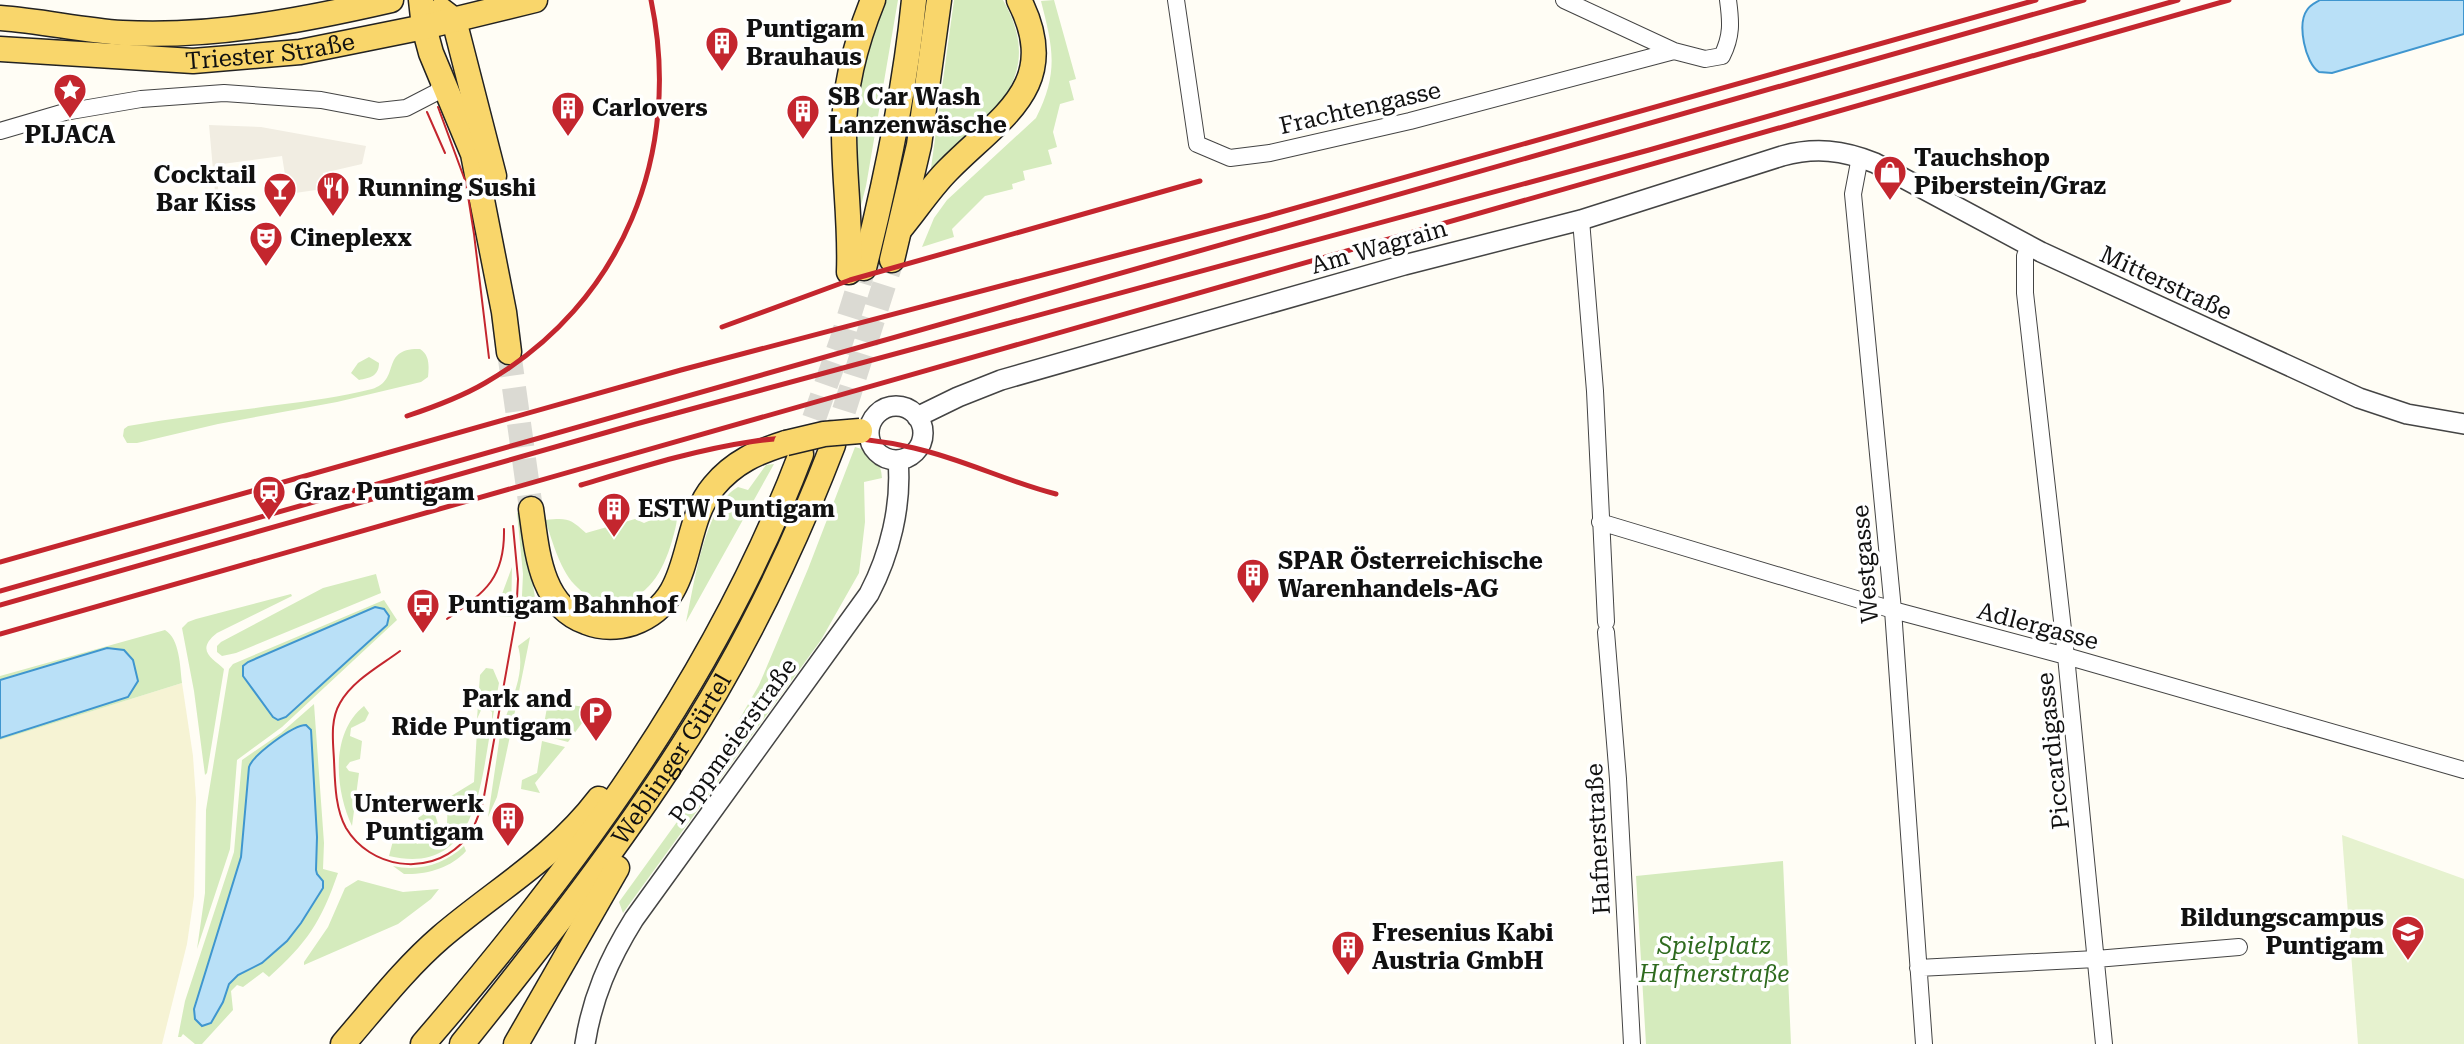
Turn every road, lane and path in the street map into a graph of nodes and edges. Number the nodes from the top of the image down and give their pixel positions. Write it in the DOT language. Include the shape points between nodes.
graph roads {
  1 [pos="391,0"];
  2 [pos="421,0"];
  3 [pos="429,0"];
  4 [pos="535,0"];
  5 [pos="873,0"];
  6 [pos="914,0"];
  7 [pos="939,0"];
  8 [pos="1018,0"];
  9 [pos="1176,0"];
  10 [pos="1564,0"];
  11 [pos="1728,0"];
  12 [pos="0,18"];
  13 [pos="454,20"];
  14 [pos="424,27"];
  15 [pos="0,49"];
  16 [pos="1674,51"];
  17 [pos="442,83"];
  18 [pos="0,131"];
  19 [pos="1860,157"];
  20 [pos="1581,220"];
  21 [pos="901,229"];
  22 [pos="2029,246"];
  23 [pos="892,260"];
  24 [pos="504,312"];
  25 [pos="509,352"];
  26 [pos="917,417"];
  27 [pos="2464,424"];
  28 [pos="865,432"];
  29 [pos="833,445"];
  30 [pos="794,449"];
  31 [pos="898,460"];
  32 [pos="531,509"];
  33 [pos="1600,522"];
  34 [pos="1893,610"];
  35 [pos="2066,656"];
  36 [pos="665,726"];
  37 [pos="2464,770"];
  38 [pos="628,828"];
  39 [pos="2239,947"];
  40 [pos="2096,959"];
  41 [pos="1919,968"];
  42 [pos="343,1044"];
  43 [pos="423,1044"];
  44 [pos="462,1044"];
  45 [pos="516,1044"];
  46 [pos="584,1044"];
  47 [pos="1632,1044"];
  48 [pos="1924,1044"];
  49 [pos="2104,1044"];
  1 -- 12 [label="main road, Triester Straße" via="239,29 183,32 124,33"];
  2 -- 14 [label="main road"];
  3 -- 13 [label="main road"];
  4 -- 13 [label="main road, Triester Straße"];
  5 -- 6 [label="main road" via="854,56 846,103 844,143 856,270 896,123"];
  7 -- 21 [label="main road" via="919,145"];
  8 -- 21 [label="main road" via="1033,44 1028,82 1020,99 998,126 946,171"];
  9 -- 16 [label="street, Frachtengasse" via="1197,145 1230,158 1410,121"];
  10 -- 16 [label="street"];
  11 -- 16 [label="street" via="1731,35 1722,56 1705,59"];
  13 -- 14 [label="main road, Triester Straße"];
  13 -- 24 [label="main road" via="495,180 507,281"];
  14 -- 15 [label="main road, Triester Straße" via="300,52 193,61"];
  14 -- 17 [label="main road"];
  17 -- 18 [label="street" via="437,92 406,108 379,111 321,100 224,93 141,99 65,112"];
  17 -- 24 [label="main road" via="473,154"];
  19 -- 20 [label="street, Am Wagrain" via="1826,150 1796,152"];
  19 -- 22 [label="street, Mitterstraße"];
  19 -- 34 [label="street, Westgasse" via="1853,194"];
  20 -- 26 [label="street, Am Wagrain" via="1404,265 1002,380"];
  20 -- 33 [label="street, Hafnerstraße"];
  21 -- 23 [label="main road"];
  22 -- 27 [label="street, Mitterstraße" via="2359,398 2407,414"];
  22 -- 35 [label="street, Piccardigasse" via="2025,293"];
  24 -- 25 [label="main road"];
  26 -- 28 [label="street" via="906,408 887,408"];
  26 -- 31 [label="street" via="921,443 913,454"];
  28 -- 30 [label="main road, bridge" via="824,433"];
  28 -- 31 [label="street" via="876,452"];
  29 -- 38 [label="main road, Weblinger Gürtel" via="747,635 695,727"];
  30 -- 32 [label="main road" via="745,458 714,486 699,509 683,568 668,596 650,614 629,624 607,627 587,623 558,604 539,560"];
  30 -- 36 [label="main road, Weblinger Gürtel" via="779,509 733,606"];
  31 -- 46 [label="street, Poppmeierstraße" via="894,522 881,571 869,594 634,919 598,987"];
  33 -- 34 [label="street, Adlergasse"];
  33 -- 47 [label="street, Hafnerstraße"];
  34 -- 35 [label="street, Adlergasse"];
  34 -- 41 [label="street, Westgasse"];
  35 -- 37 [label="street, Adlergasse"];
  35 -- 40 [label="street, Piccardigasse"];
  36 -- 42 [label="main road" via="626,761 574,829 524,875 415,960"];
  36 -- 43 [label="main road, Weblinger Gürtel" via="585,844"];
  38 -- 44 [label="main road, Weblinger Gürtel"];
  38 -- 45 [label="main road" via="625,856"];
  39 -- 40 [label="street"];
  40 -- 41 [label="street"];
  40 -- 49 [label="street, Piccardigasse"];
  41 -- 48 [label="street, Westgasse"];
}
